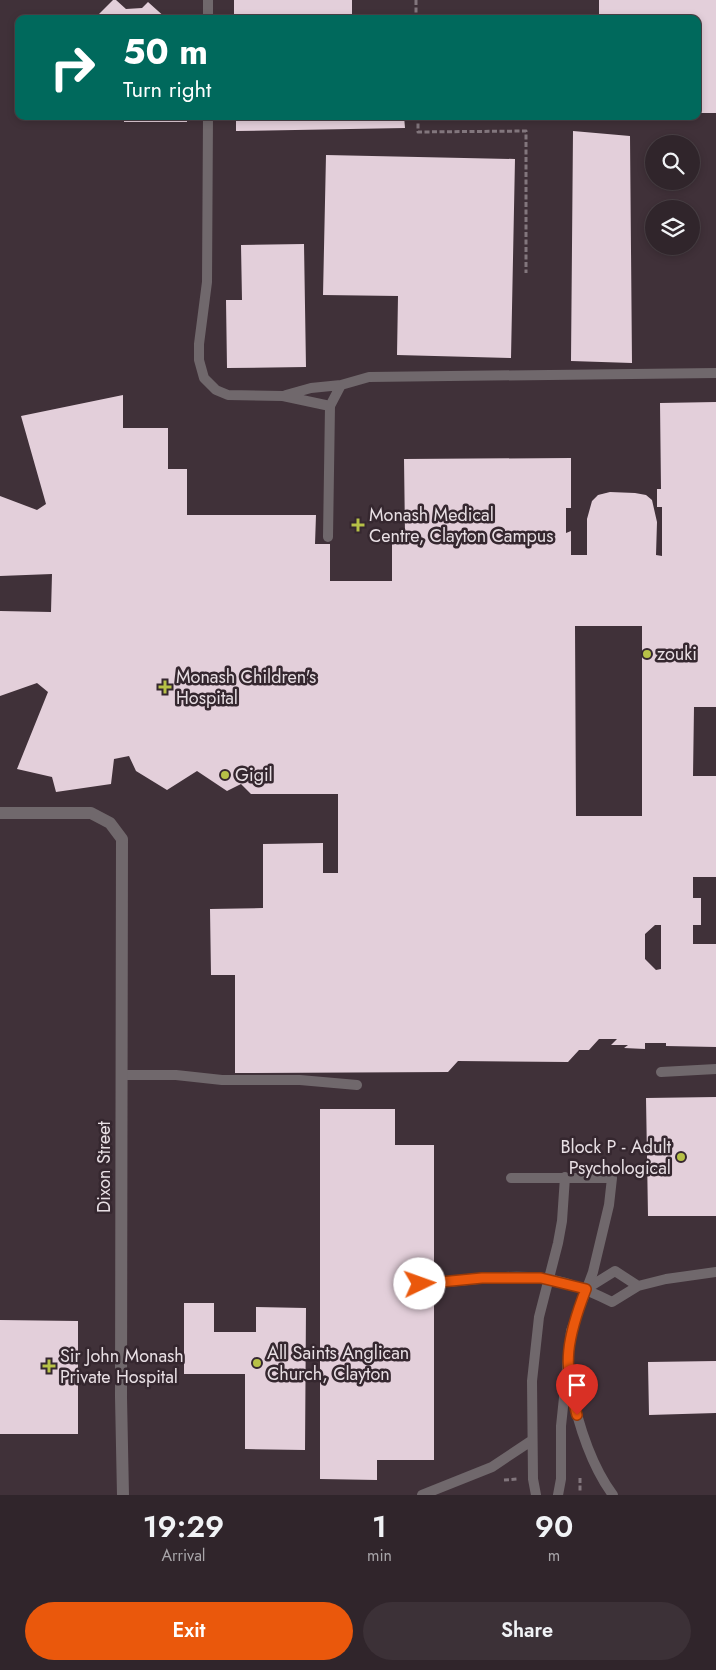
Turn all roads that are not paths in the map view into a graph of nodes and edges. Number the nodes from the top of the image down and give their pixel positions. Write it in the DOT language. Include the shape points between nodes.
graph roads {
  1 [pos="208,0"];
  2 [pos="208,15"];
  3 [pos="208,120"];
  4 [pos="716,373"];
  5 [pos="341,385"];
  6 [pos="283,396"];
  7 [pos="330,406"];
  8 [pos="328,537"];
  9 [pos="0,813"];
  10 [pos="716,1069"];
  11 [pos="661,1072"];
  12 [pos="121,1076"];
  13 [pos="356,1085"];
  14 [pos="565,1177"];
  15 [pos="511,1178"];
  16 [pos="716,1272"];
  17 [pos="548,1280"];
  18 [pos="406,1284"];
  19 [pos="638,1286"];
  20 [pos="586,1289"];
  21 [pos="567,1370"];
  22 [pos="532,1441"];
  23 [pos="123,1495"];
  24 [pos="422,1495"];
  25 [pos="536,1495"];
  26 [pos="558,1495"];
  27 [pos="613,1495"];
  1 -- 2 [label="lane"];
  3 -- 6 [label="lane" via="207,282 199,360 204,378 216,390 228,395"];
  4 -- 5 [label="lane" via="369,377"];
  5 -- 6 [label="lane" via="311,388"];
  5 -- 7 [label="lane"];
  6 -- 7 [label="lane"];
  7 -- 8 [label="lane"];
  9 -- 12 [label="street, Dixon Street" via="91,813 110,823 122,840"];
  10 -- 11 [label="lane"];
  12 -- 13 [label="lane" via="176,1075"];
  12 -- 23 [label="street, Dixon Street"];
  14 -- 15 [label="lane"];
  14 -- 17 [label="lane" via="562,1221"];
  14 -- 20 [label="lane" via="612,1178 602,1238"];
  16 -- 19 [label="lane"];
  17 -- 18 [label="lane" via="482,1278"];
  17 -- 20 [label="lane"];
  17 -- 22 [label="lane" via="538,1317 532,1381"];
  19 -- 20 [label="lane" via="612,1302"];
  19 -- 20 [label="lane" via="615,1271"];
  20 -- 21 [label="lane" via="571,1331"];
  21 -- 26 [label="lane"];
  21 -- 27 [label="lane" via="584,1436 598,1471"];
  22 -- 24 [label="lane" via="492,1467"];
  22 -- 25 [label="lane"];
}
